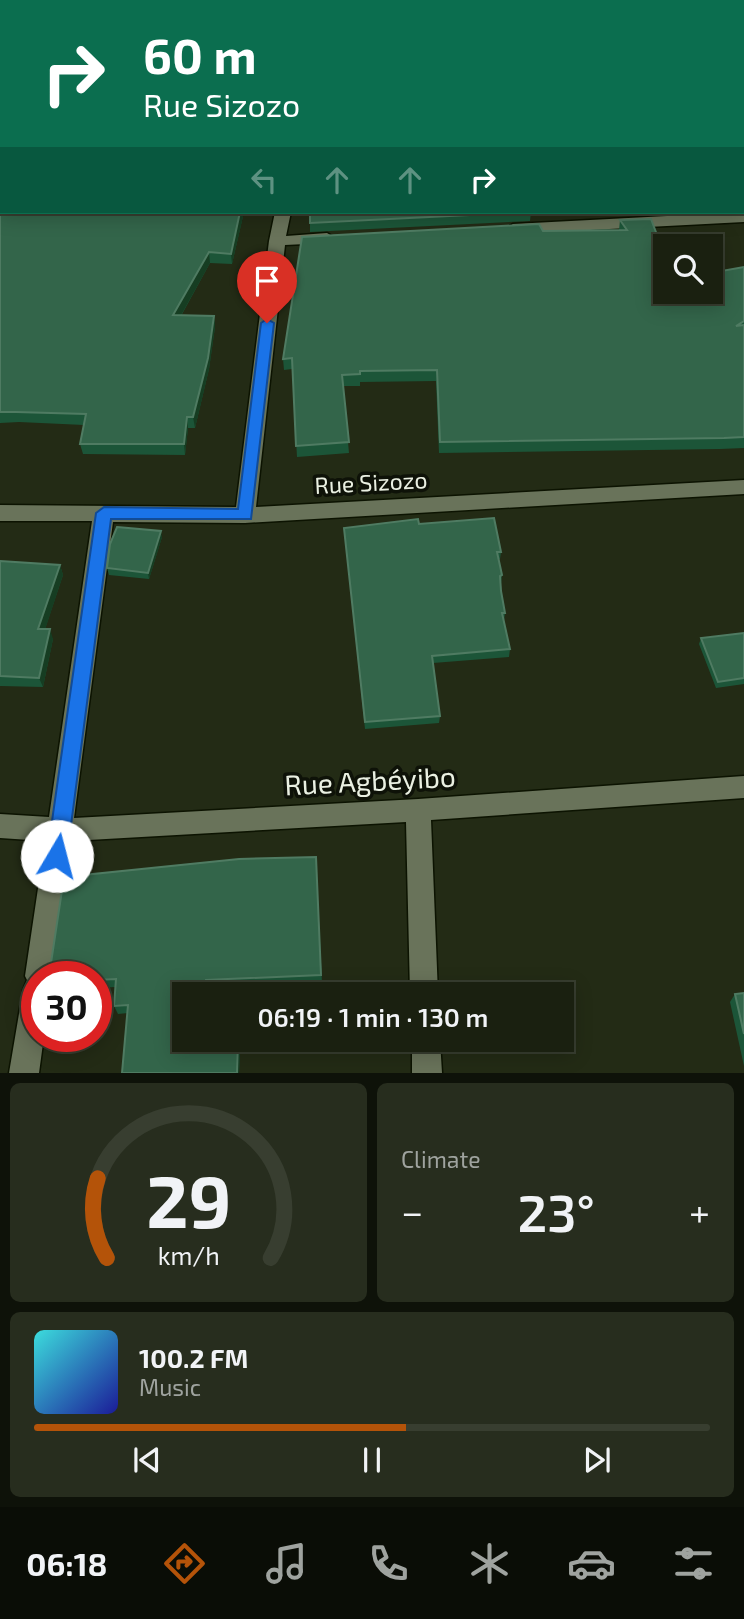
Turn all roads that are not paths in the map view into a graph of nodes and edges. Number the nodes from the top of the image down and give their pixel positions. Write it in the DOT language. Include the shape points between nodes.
graph roads {
  1 [pos="283,214"];
  2 [pos="744,217"];
  3 [pos="497,229"];
  4 [pos="346,237"];
  5 [pos="277,241"];
  6 [pos="744,487"];
  7 [pos="0,513"];
  8 [pos="104,513"];
  9 [pos="245,515"];
  10 [pos="744,787"];
  11 [pos="418,810"];
  12 [pos="0,826"];
  13 [pos="61,830"];
  14 [pos="41,961"];
  15 [pos="424,982"];
  16 [pos="27,1052"];
  17 [pos="426,1052"];
  18 [pos="24,1073"];
  19 [pos="427,1073"];
  1 -- 5 [label="street"];
  2 -- 3 [label="street"];
  4 -- 5 [label="street"];
  5 -- 9 [label="street"];
  6 -- 9 [label="street, Rue Sizozo"];
  7 -- 8 [label="street, Rue Sizozo"];
  8 -- 9 [label="street, Rue Sizozo"];
  8 -- 13 [label="street"];
  10 -- 11 [label="street, Rue Agbéyibo"];
  11 -- 13 [label="street, Rue Agbéyibo"];
  11 -- 15 [label="street"];
  12 -- 13 [label="street, Rue Agbéyibo"];
  13 -- 14 [label="street"];
  16 -- 18 [label="street"];
  17 -- 19 [label="street"];
}
